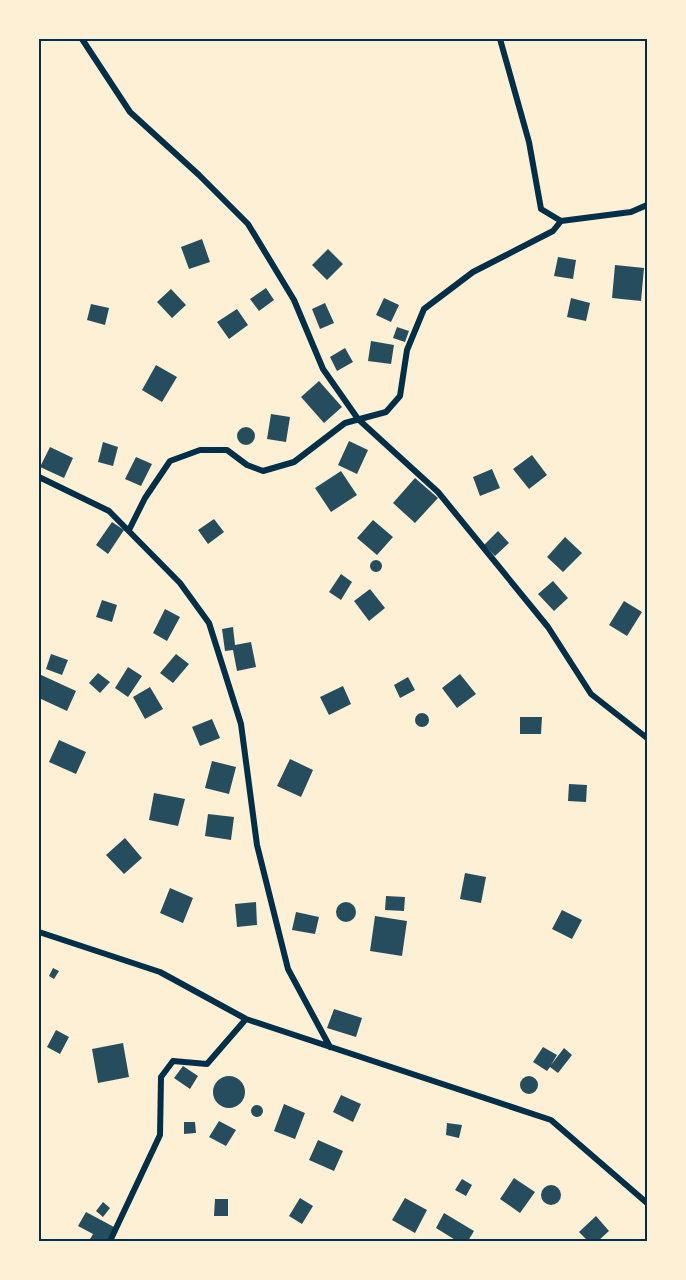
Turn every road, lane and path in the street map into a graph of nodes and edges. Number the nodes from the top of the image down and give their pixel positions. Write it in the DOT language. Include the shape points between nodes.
graph roads {
  1 [pos="82,39"];
  2 [pos="500,39"];
  3 [pos="647,205"];
  4 [pos="561,221"];
  5 [pos="358,419"];
  6 [pos="39,477"];
  7 [pos="129,530"];
  8 [pos="647,738"];
  9 [pos="39,932"];
  10 [pos="246,1020"];
  11 [pos="330,1047"];
  12 [pos="647,1203"];
  13 [pos="110,1241"];
  1 -- 5 [label="street" via="130,112 248,224 294,300 322,369"];
  2 -- 4 [label="street" via="529,142 541,209"];
  3 -- 4 [label="street" via="631,212"];
  4 -- 5 [label="street" via="553,231 473,272 424,309 407,350 400,396 386,412"];
  5 -- 7 [label="street" via="345,423 294,462 262,471 227,450 200,450 170,461"];
  5 -- 8 [label="street" via="438,492 548,627 591,694"];
  6 -- 7 [label="street" via="109,511"];
  7 -- 11 [label="street" via="180,583 209,623 242,724 257,845 288,969"];
  9 -- 10 [label="street" via="159,972"];
  10 -- 11 [label="street"];
  10 -- 13 [label="street" via="207,1064 173,1060 161,1077 159,1135"];
  11 -- 12 [label="street" via="551,1120"];
}
